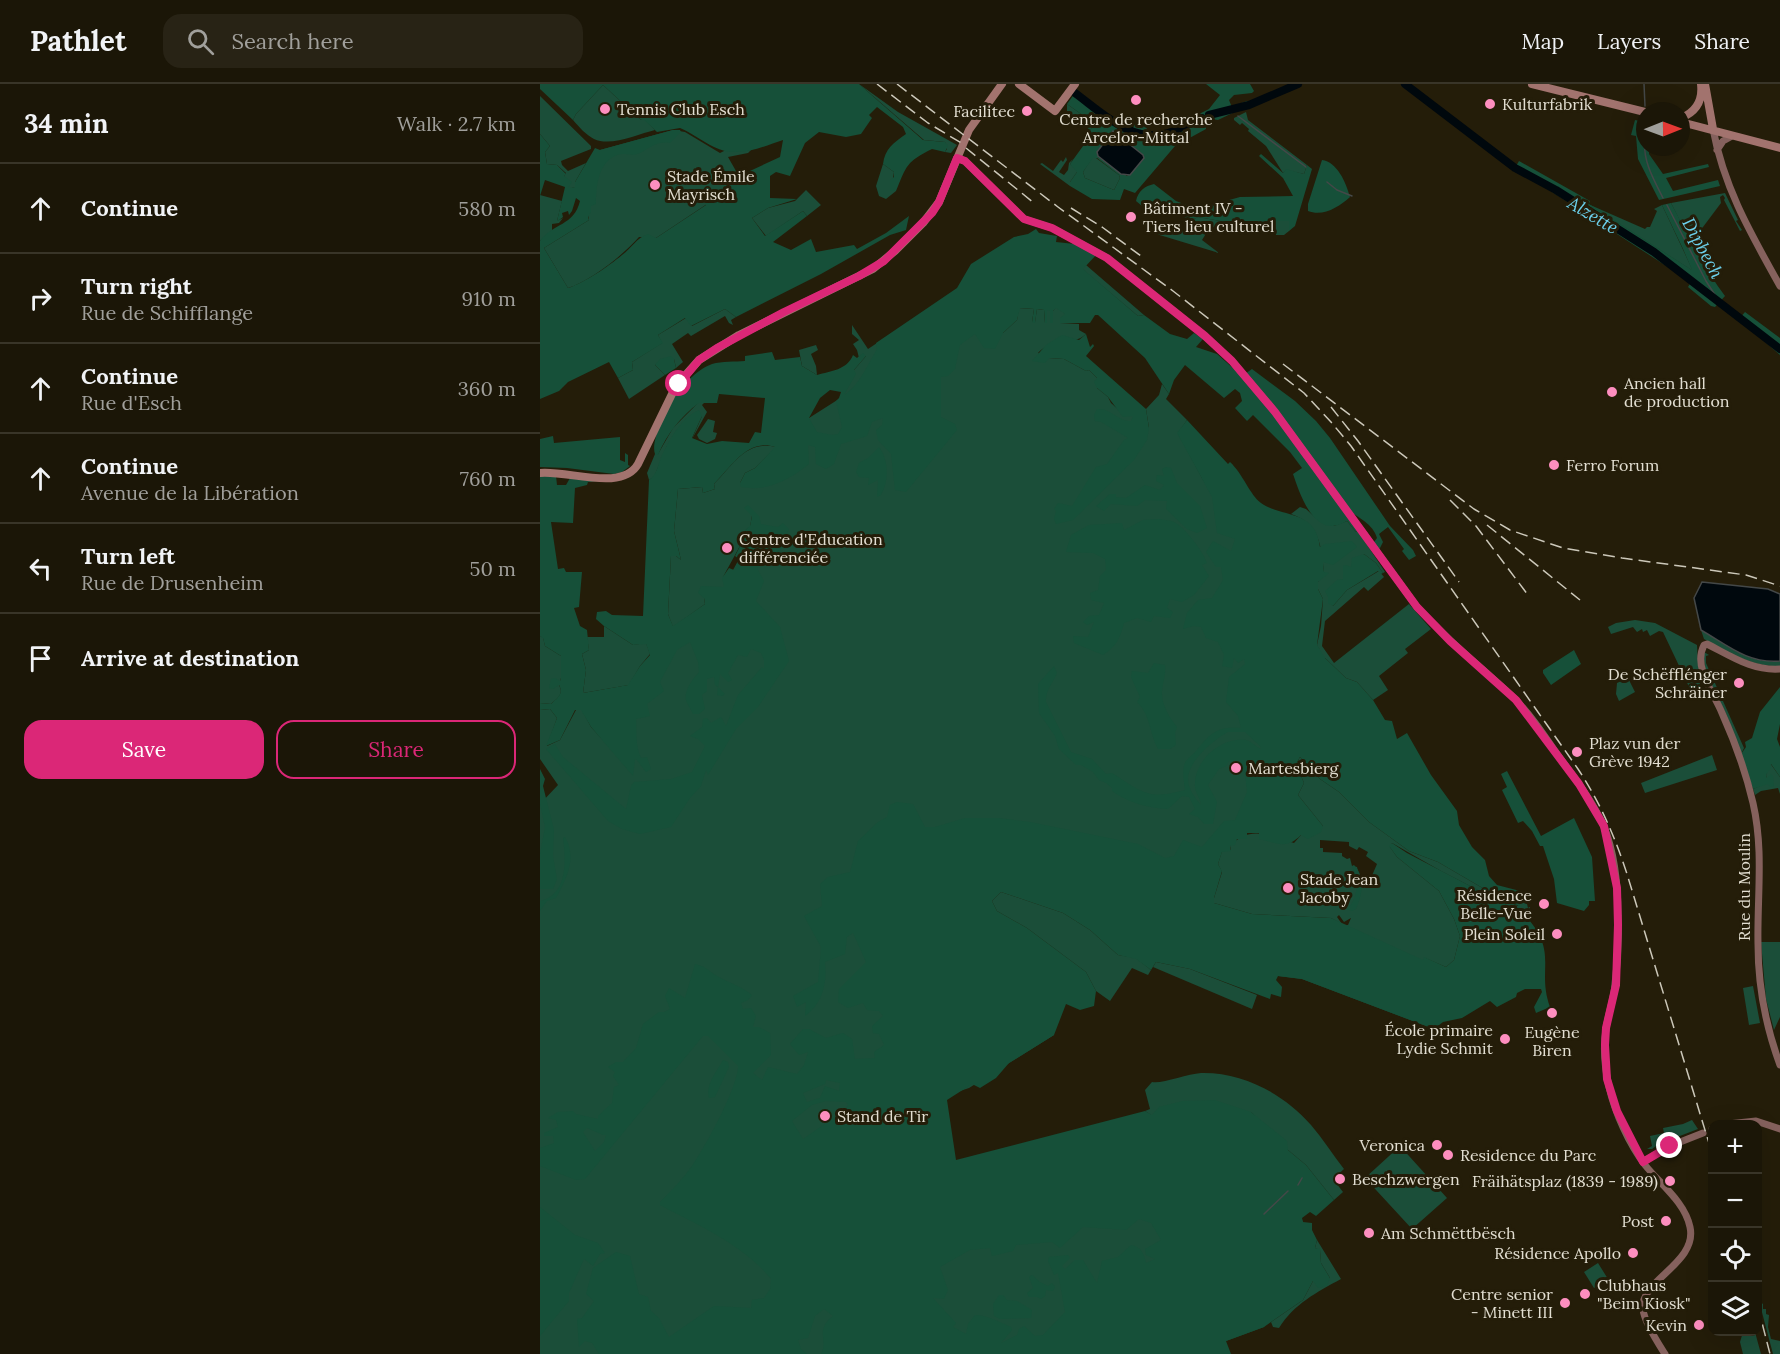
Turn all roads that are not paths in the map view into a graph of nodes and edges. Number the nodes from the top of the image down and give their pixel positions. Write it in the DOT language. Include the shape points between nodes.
graph roads {
  1 [pos="1002,84"];
  2 [pos="1020,84"];
  3 [pos="1075,84"];
  4 [pos="1532,84"];
  5 [pos="1703,84"];
  6 [pos="1636,110"];
  7 [pos="1690,114"];
  8 [pos="1690,123"];
  9 [pos="1713,129"];
  10 [pos="1732,136"];
  11 [pos="1780,143"];
  12 [pos="1780,148"];
  13 [pos="1717,150"];
  14 [pos="957,158"];
  15 [pos="1780,286"];
  16 [pos="540,473"];
  17 [pos="1780,669"];
  18 [pos="1780,1065"];
  19 [pos="1762,1123"];
  20 [pos="1780,1129"];
  21 [pos="1703,1133"];
  22 [pos="1643,1162"];
  23 [pos="1665,1354"];
  1 -- 14 [label="main road" via="969,130"];
  2 -- 3 [label="main road" via="1055,111"];
  4 -- 6 [label="main road"];
  5 -- 7 [label="main road" via="1698,106"];
  5 -- 9 [label="main road"];
  8 -- 9 [label="main road"];
  9 -- 10 [label="main road"];
  9 -- 11 [label="main road"];
  9 -- 13 [label="street"];
  10 -- 12 [label="main road"];
  10 -- 13 [label="street"];
  13 -- 15 [label="street" via="1729,188"];
  14 -- 16 [label="main road" via="932,213 884,261 739,335 699,360 672,394 630,473 615,479"];
  14 -- 22 [label="street" via="965,161 1024,219 1052,228 1107,258 1222,350 1261,394 1409,597 1511,696 1579,784 1600,818 1616,880 1616,985 1606,1028 1606,1071 1617,1111"];
  17 -- 18 [label="street, Rue du Moulin" via="1749,665 1707,644 1701,655 1703,672 1745,775 1755,816 1760,856 1760,982"];
  19 -- 20 [label="street"];
  21 -- 22 [label="street"];
  22 -- 23 [label="street" via="1685,1214 1690,1226 1690,1240 1682,1256 1643,1302 1643,1313"];
}
